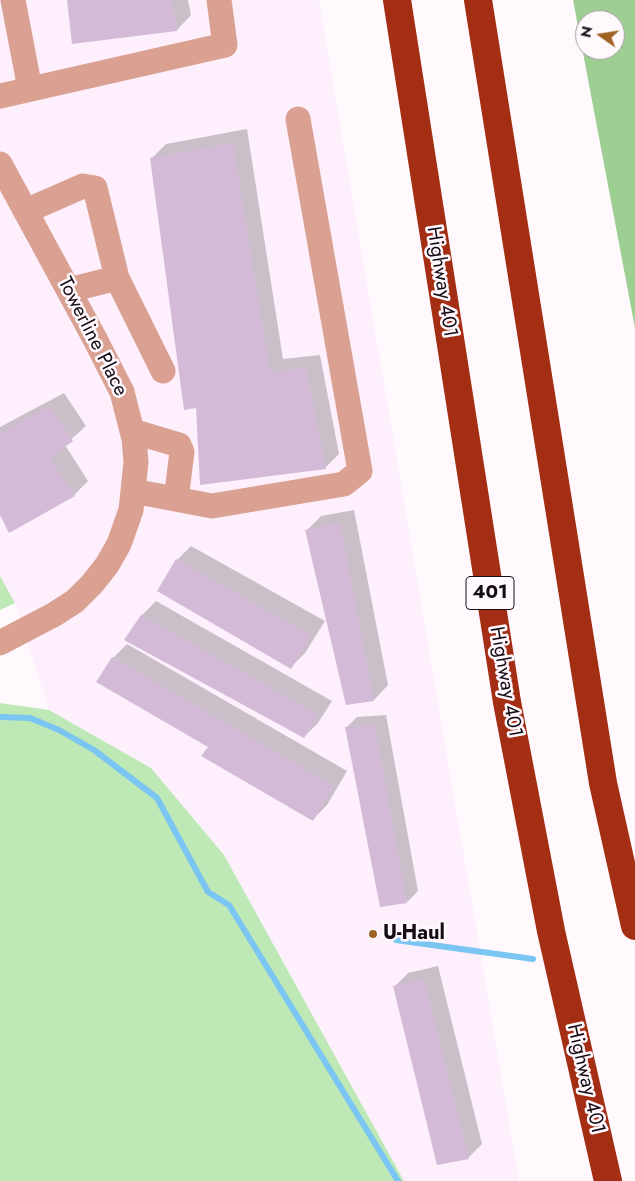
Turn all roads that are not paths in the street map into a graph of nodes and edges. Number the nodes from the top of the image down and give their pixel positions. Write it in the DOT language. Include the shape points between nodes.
graph roads {
  1 [pos="13,0"];
  2 [pos="219,0"];
  3 [pos="397,0"];
  4 [pos="478,0"];
  5 [pos="30,90"];
  6 [pos="0,96"];
  7 [pos="298,120"];
  8 [pos="0,164"];
  9 [pos="26,212"];
  10 [pos="116,278"];
  11 [pos="69,290"];
  12 [pos="163,371"];
  13 [pos="132,431"];
  14 [pos="133,491"];
  15 [pos="176,499"];
  16 [pos="0,642"];
  17 [pos="635,926"];
  18 [pos="608,1181"];
  1 -- 5 [label="street"];
  2 -- 5 [label="street" via="225,45"];
  3 -- 18 [label="highway, Highway 401 / 401" via="507,702 551,931"];
  4 -- 17 [label="highway" via="603,783"];
  5 -- 6 [label="street"];
  7 -- 15 [label="street" via="360,471 344,484 212,506"];
  8 -- 9 [label="street, Towerline Place"];
  9 -- 10 [label="street" via="83,186 95,188"];
  9 -- 11 [label="street, Towerline Place"];
  10 -- 11 [label="street"];
  10 -- 12 [label="street"];
  11 -- 13 [label="street, Towerline Place" via="122,392"];
  13 -- 14 [label="street, Towerline Place" via="136,462"];
  13 -- 15 [label="street" via="179,445 182,452"];
  14 -- 15 [label="street"];
  14 -- 16 [label="street, Towerline Place" via="131,510 118,544 92,584 55,614"];
}
